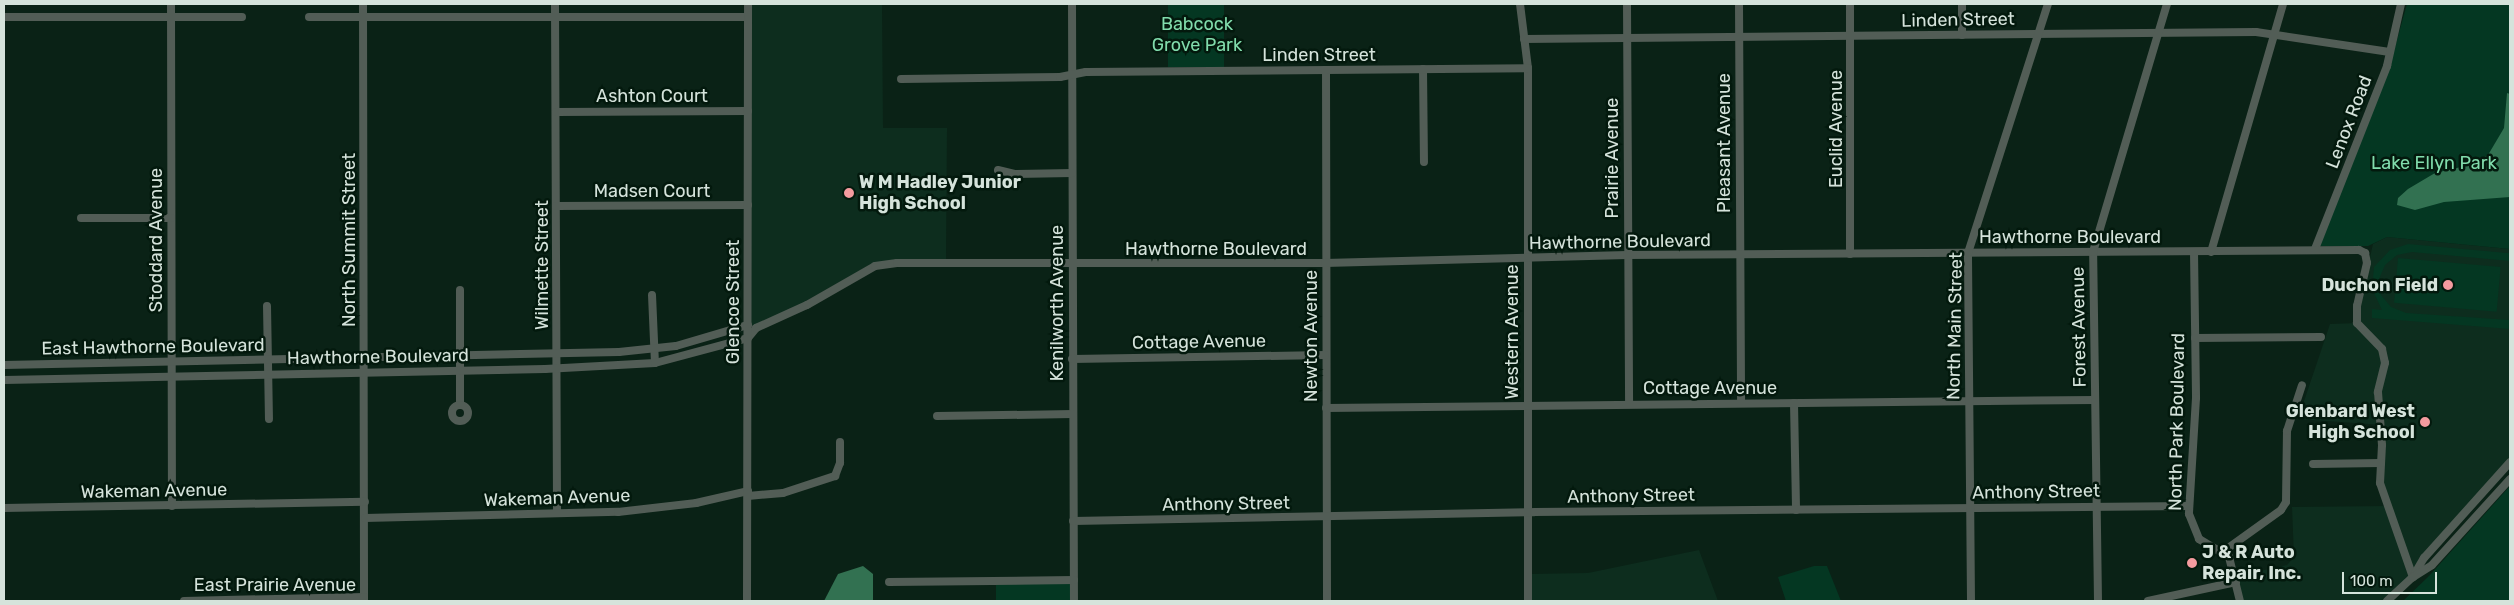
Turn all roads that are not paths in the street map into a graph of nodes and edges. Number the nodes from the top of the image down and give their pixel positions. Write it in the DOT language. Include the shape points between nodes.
graph roads {
  1 [pos="170,4"];
  2 [pos="363,4"];
  3 [pos="555,4"];
  4 [pos="748,4"];
  5 [pos="1072,4"];
  6 [pos="1520,4"];
  7 [pos="1627,4"];
  8 [pos="1739,4"];
  9 [pos="1850,4"];
  10 [pos="1962,4"];
  11 [pos="2048,4"];
  12 [pos="2167,4"];
  13 [pos="2283,4"];
  14 [pos="2401,4"];
  15 [pos="748,16"];
  16 [pos="4,17"];
  17 [pos="242,17"];
  18 [pos="309,17"];
  19 [pos="555,17"];
  20 [pos="171,18"];
  21 [pos="363,18"];
  22 [pos="2158,33"];
  23 [pos="2039,34"];
  24 [pos="2276,34"];
  25 [pos="1962,35"];
  26 [pos="1850,36"];
  27 [pos="1739,37"];
  28 [pos="1627,38"];
  29 [pos="1524,39"];
  30 [pos="2390,52"];
  31 [pos="1528,68"];
  32 [pos="1423,69"];
  33 [pos="1326,70"];
  34 [pos="1072,76"];
  35 [pos="901,80"];
  36 [pos="748,111"];
  37 [pos="556,112"];
  38 [pos="1424,162"];
  39 [pos="998,170"];
  40 [pos="1072,173"];
  41 [pos="748,205"];
  42 [pos="556,206"];
  43 [pos="81,218"];
  44 [pos="171,218"];
  45 [pos="2315,250"];
  46 [pos="2093,252"];
  47 [pos="2194,252"];
  48 [pos="2211,252"];
  49 [pos="1968,253"];
  50 [pos="1850,254"];
  51 [pos="1627,255"];
  52 [pos="1739,255"];
  53 [pos="1526,258"];
  54 [pos="1325,263"];
  55 [pos="1072,264"];
  56 [pos="460,290"];
  57 [pos="652,295"];
  58 [pos="267,306"];
  59 [pos="748,325"];
  60 [pos="2321,337"];
  61 [pos="748,338"];
  62 [pos="2195,338"];
  63 [pos="654,348"];
  64 [pos="558,354"];
  65 [pos="1326,355"];
  66 [pos="461,356"];
  67 [pos="364,358"];
  68 [pos="1072,359"];
  69 [pos="268,360"];
  70 [pos="172,362"];
  71 [pos="655,363"];
  72 [pos="4,365"];
  73 [pos="557,368"];
  74 [pos="461,370"];
  75 [pos="364,372"];
  76 [pos="268,374"];
  77 [pos="172,376"];
  78 [pos="4,380"];
  79 [pos="2302,385"];
  80 [pos="2095,400"];
  81 [pos="1969,401"];
  82 [pos="1629,403"];
  83 [pos="1741,403"];
  84 [pos="1794,403"];
  85 [pos="460,406"];
  86 [pos="1527,406"];
  87 [pos="1326,408"];
  88 [pos="1073,414"];
  89 [pos="938,416"];
  90 [pos="269,419"];
  91 [pos="840,442"];
  92 [pos="2510,462"];
  93 [pos="2381,463"];
  94 [pos="2313,464"];
  95 [pos="2510,479"];
  96 [pos="748,491"];
  97 [pos="364,502"];
  98 [pos="172,506"];
  99 [pos="2189,506"];
  100 [pos="2096,507"];
  101 [pos="4,508"];
  102 [pos="1970,508"];
  103 [pos="1796,510"];
  104 [pos="557,513"];
  105 [pos="1527,514"];
  106 [pos="364,518"];
  107 [pos="1326,518"];
  108 [pos="1073,521"];
  109 [pos="2224,551"];
  110 [pos="2413,576"];
  111 [pos="1074,580"];
  112 [pos="889,582"];
  113 [pos="2236,582"];
  114 [pos="364,599"];
  115 [pos="184,601"];
  116 [pos="747,601"];
  117 [pos="1074,601"];
  118 [pos="1327,601"];
  119 [pos="1528,601"];
  120 [pos="1971,601"];
  121 [pos="2098,601"];
  122 [pos="2148,601"];
  123 [pos="2240,601"];
  124 [pos="2387,601"];
  1 -- 20 [label="street, Stoddard Avenue"];
  2 -- 21 [label="street, North Summit Street"];
  3 -- 19 [label="street, Wilmette Street"];
  4 -- 15 [label="street, Glencoe Street"];
  5 -- 34 [label="street, Kenilworth Avenue"];
  6 -- 29 [label="street, Western Avenue"];
  7 -- 28 [label="street, Prairie Avenue"];
  8 -- 27 [label="street, Pleasant Avenue"];
  9 -- 26 [label="street, Euclid Avenue"];
  10 -- 25 [label="street"];
  11 -- 23 [label="street, North Main Street"];
  12 -- 22 [label="street, Forest Avenue"];
  13 -- 24 [label="street"];
  14 -- 30 [label="street, Lenox Road"];
  15 -- 19 [label="street"];
  15 -- 36 [label="street, Glencoe Street"];
  16 -- 20 [label="street"];
  17 -- 20 [label="street"];
  18 -- 21 [label="street"];
  19 -- 21 [label="street"];
  19 -- 37 [label="street, Wilmette Street"];
  20 -- 44 [label="street, Stoddard Avenue"];
  21 -- 67 [label="street, North Summit Street"];
  22 -- 23 [label="street, Linden Street"];
  22 -- 24 [label="street, Linden Street"];
  22 -- 46 [label="street, Forest Avenue"];
  23 -- 25 [label="street, Linden Street"];
  23 -- 49 [label="street, North Main Street"];
  24 -- 30 [label="street, Linden Street"];
  24 -- 48 [label="street"];
  25 -- 26 [label="street, Linden Street"];
  26 -- 27 [label="street, Linden Street"];
  26 -- 50 [label="street, Euclid Avenue"];
  27 -- 28 [label="street, Linden Street"];
  27 -- 52 [label="street, Pleasant Avenue"];
  28 -- 29 [label="street, Linden Street"];
  28 -- 51 [label="street, Prairie Avenue"];
  29 -- 31 [label="street, Western Avenue"];
  30 -- 45 [label="street, Lenox Road"];
  31 -- 32 [label="street, Linden Street"];
  31 -- 53 [label="street, Western Avenue"];
  32 -- 33 [label="street, Linden Street"];
  32 -- 38 [label="street"];
  33 -- 34 [label="street, Linden Street" via="1086,72"];
  33 -- 54 [label="street, Newton Avenue"];
  34 -- 35 [label="street, Linden Street"];
  34 -- 40 [label="street, Kenilworth Avenue"];
  36 -- 37 [label="street, Ashton Court"];
  36 -- 41 [label="street, Glencoe Street"];
  37 -- 42 [label="street, Wilmette Street"];
  39 -- 40 [label="street"];
  40 -- 55 [label="street, Kenilworth Avenue"];
  41 -- 42 [label="street, Madsen Court"];
  41 -- 59 [label="street, Glencoe Street"];
  42 -- 64 [label="street, Wilmette Street"];
  43 -- 44 [label="street"];
  44 -- 70 [label="street, Stoddard Avenue"];
  45 -- 48 [label="street, Hawthorne Boulevard"];
  45 -- 93 [label="street, Hawthorne Boulevard" via="2359,250 2365,253 2356,314 2360,328 2375,340 2384,355 2378,392"];
  46 -- 47 [label="street, Hawthorne Boulevard"];
  46 -- 49 [label="street, Hawthorne Boulevard"];
  46 -- 80 [label="street, Forest Avenue"];
  47 -- 48 [label="street, Hawthorne Boulevard"];
  47 -- 62 [label="street, North Park Boulevard"];
  49 -- 50 [label="street, Hawthorne Boulevard"];
  49 -- 81 [label="street, North Main Street"];
  50 -- 52 [label="street, Hawthorne Boulevard"];
  51 -- 52 [label="street, Hawthorne Boulevard"];
  51 -- 53 [label="street, Hawthorne Boulevard"];
  51 -- 82 [label="street, Prairie Avenue"];
  52 -- 83 [label="street, Pleasant Avenue"];
  53 -- 54 [label="street, Hawthorne Boulevard"];
  53 -- 86 [label="street, Western Avenue"];
  54 -- 55 [label="street, Hawthorne Boulevard"];
  54 -- 65 [label="street, Newton Avenue"];
  55 -- 61 [label="street, Hawthorne Boulevard" via="897,263 875,266 807,305 756,328"];
  55 -- 68 [label="street, Kenilworth Avenue"];
  56 -- 66 [label="street"];
  57 -- 63 [label="street"];
  58 -- 69 [label="street"];
  59 -- 61 [label="street, Glencoe Street"];
  59 -- 63 [label="street, East Hawthorne Boulevard" via="704,339"];
  60 -- 62 [label="street"];
  61 -- 71 [label="street, Hawthorne Boulevard"];
  61 -- 96 [label="street, Glencoe Street"];
  62 -- 99 [label="street, North Park Boulevard" via="2196,398"];
  63 -- 64 [label="street, East Hawthorne Boulevard"];
  63 -- 71 [label="street"];
  64 -- 66 [label="street, East Hawthorne Boulevard"];
  64 -- 73 [label="street, Wilmette Street"];
  65 -- 68 [label="street, Cottage Avenue"];
  65 -- 87 [label="street, Newton Avenue"];
  66 -- 67 [label="street, East Hawthorne Boulevard"];
  66 -- 74 [label="street"];
  67 -- 69 [label="street, East Hawthorne Boulevard"];
  67 -- 75 [label="street, North Summit Street"];
  68 -- 88 [label="street, Kenilworth Avenue"];
  69 -- 70 [label="street, East Hawthorne Boulevard"];
  69 -- 76 [label="street"];
  70 -- 72 [label="street, East Hawthorne Boulevard"];
  70 -- 77 [label="street, Stoddard Avenue"];
  71 -- 73 [label="street, Hawthorne Boulevard"];
  73 -- 74 [label="street, Hawthorne Boulevard"];
  73 -- 104 [label="street, Wilmette Street"];
  74 -- 75 [label="street, Hawthorne Boulevard"];
  74 -- 85 [label="street"];
  75 -- 76 [label="street, Hawthorne Boulevard"];
  75 -- 97 [label="street, North Summit Street"];
  76 -- 77 [label="street, Hawthorne Boulevard"];
  76 -- 90 [label="street"];
  77 -- 78 [label="street, Hawthorne Boulevard"];
  77 -- 98 [label="street, Stoddard Avenue"];
  79 -- 109 [label="street" via="2287,431 2286,502 2281,510"];
  80 -- 81 [label="street, Cottage Avenue"];
  80 -- 100 [label="street, Forest Avenue"];
  81 -- 84 [label="street, Cottage Avenue"];
  81 -- 102 [label="street, North Main Street"];
  82 -- 83 [label="street, Cottage Avenue"];
  82 -- 86 [label="street, Cottage Avenue"];
  83 -- 84 [label="street, Cottage Avenue"];
  84 -- 103 [label="street"];
  86 -- 87 [label="street, Cottage Avenue"];
  86 -- 105 [label="street, Western Avenue"];
  87 -- 107 [label="street, Newton Avenue"];
  88 -- 89 [label="street"];
  88 -- 108 [label="street, Kenilworth Avenue"];
  91 -- 96 [label="street" via="840,462 835,476 784,493 748,496"];
  92 -- 110 [label="street" via="2424,558"];
  93 -- 94 [label="street"];
  93 -- 110 [label="street" via="2382,490"];
  95 -- 110 [label="street" via="2432,565"];
  96 -- 104 [label="street, Wakeman Avenue" via="671,507"];
  96 -- 116 [label="street, Glencoe Street"];
  97 -- 98 [label="street, Wakeman Avenue"];
  97 -- 106 [label="street, North Summit Street"];
  98 -- 101 [label="street, Wakeman Avenue"];
  99 -- 100 [label="street, Anthony Street"];
  99 -- 109 [label="street, North Park Boulevard" via="2194,533"];
  100 -- 102 [label="street, Anthony Street"];
  100 -- 121 [label="street, Forest Avenue"];
  102 -- 103 [label="street, Anthony Street"];
  102 -- 120 [label="street, North Main Street"];
  103 -- 105 [label="street, Anthony Street"];
  104 -- 106 [label="street, Wakeman Avenue"];
  105 -- 107 [label="street, Anthony Street"];
  105 -- 119 [label="street, Western Avenue"];
  106 -- 114 [label="street, North Summit Street"];
  107 -- 108 [label="street, Anthony Street"];
  107 -- 118 [label="street, Newton Avenue"];
  108 -- 111 [label="street, Kenilworth Avenue"];
  109 -- 113 [label="street"];
  110 -- 124 [label="street"];
  111 -- 112 [label="street"];
  111 -- 117 [label="street, Kenilworth Avenue"];
  113 -- 122 [label="street"];
  113 -- 123 [label="street"];
  114 -- 115 [label="street, East Prairie Avenue"];
}
